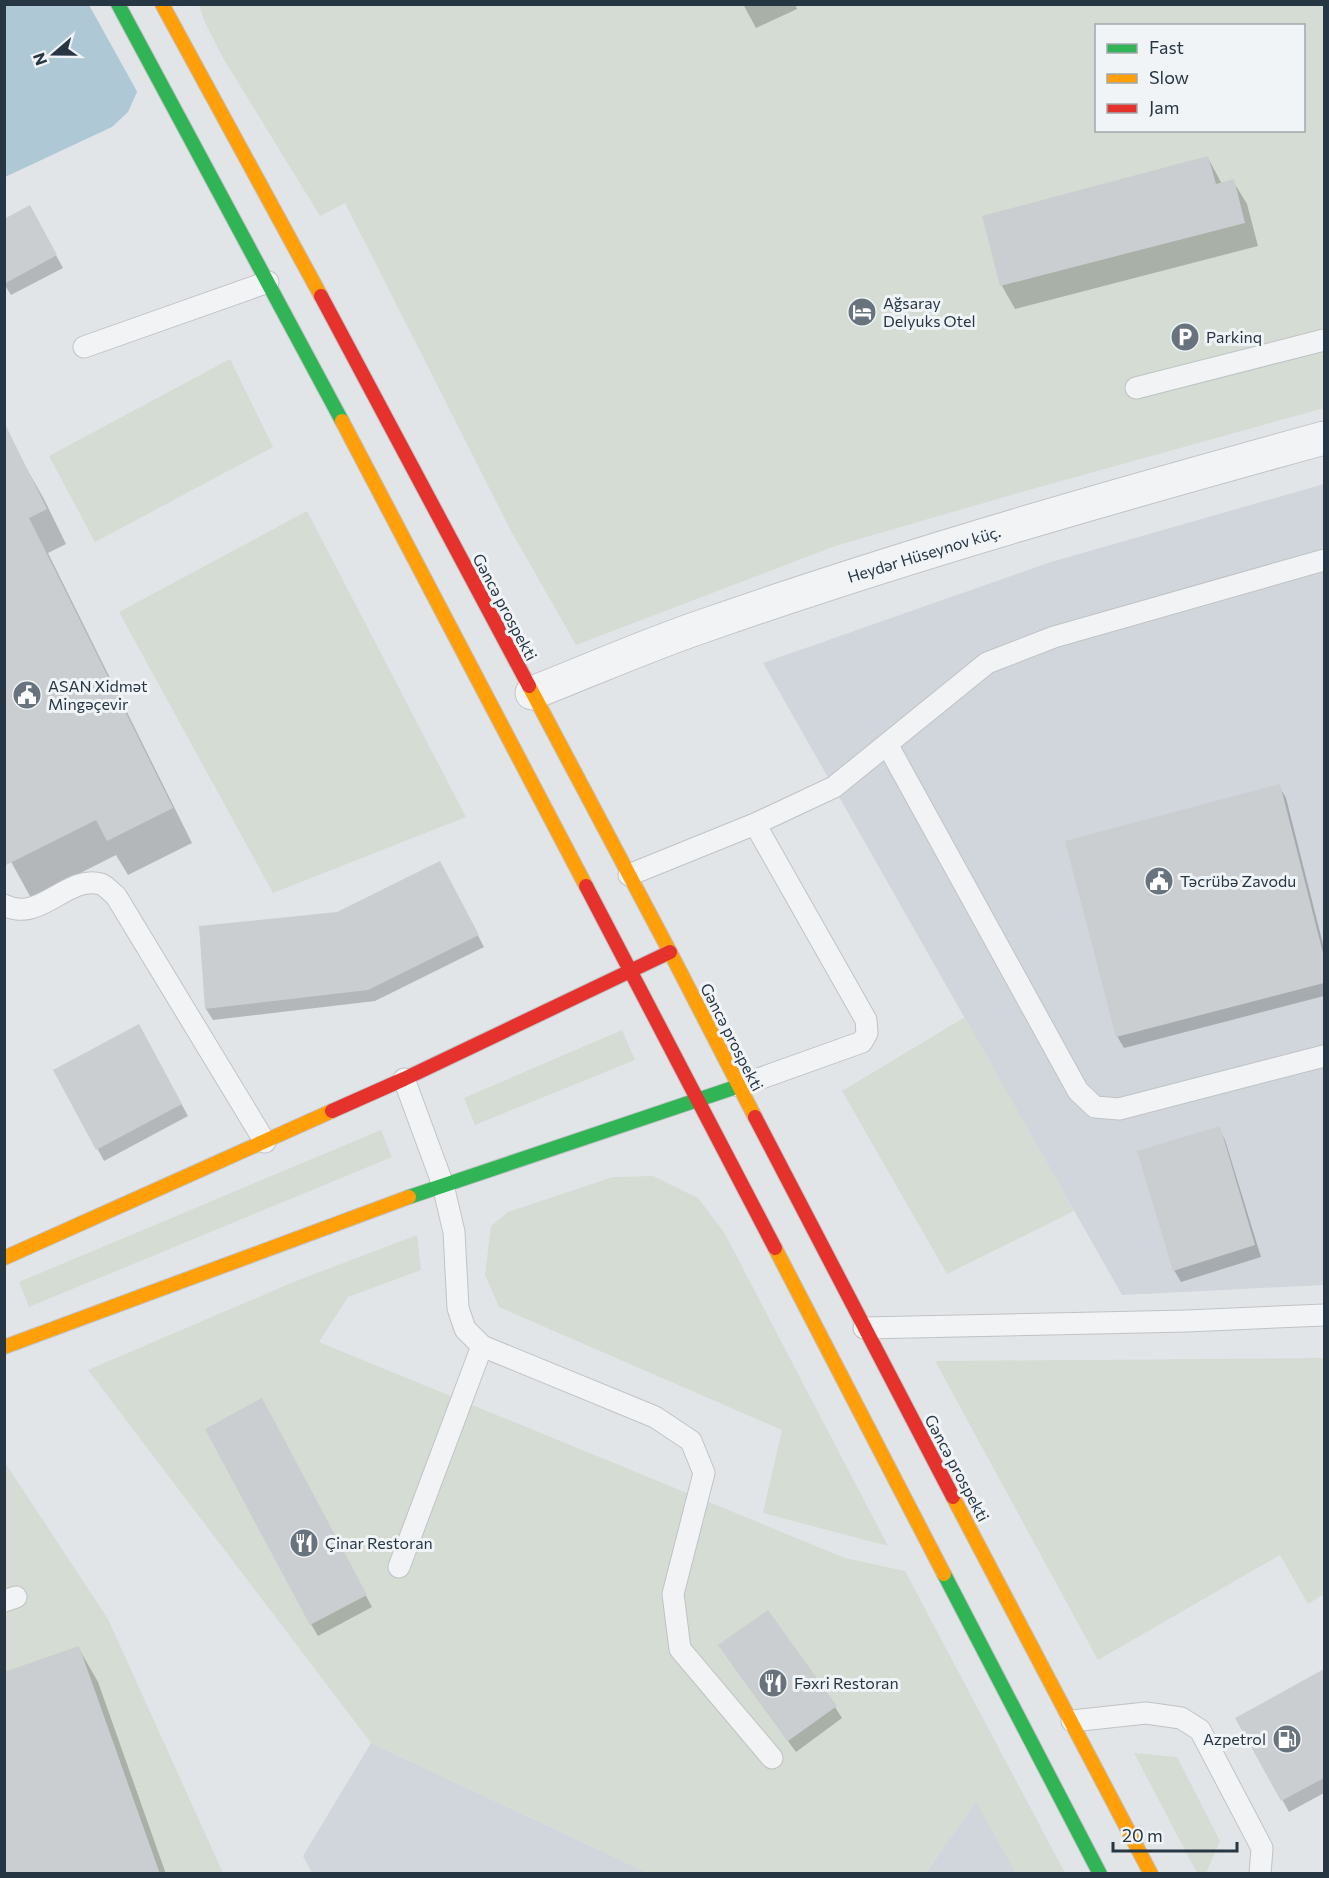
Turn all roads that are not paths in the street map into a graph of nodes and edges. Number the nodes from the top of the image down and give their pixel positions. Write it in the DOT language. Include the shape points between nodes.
graph roads {
  1 [pos="118,4"];
  2 [pos="162,4"];
  3 [pos="268,282"];
  4 [pos="1324,340"];
  5 [pos="84,347"];
  6 [pos="1136,388"];
  7 [pos="1324,438"];
  8 [pos="1324,560"];
  9 [pos="532,693"];
  10 [pos="887,744"];
  11 [pos="755,824"];
  12 [pos="629,875"];
  13 [pos="4,905"];
  14 [pos="670,952"];
  15 [pos="630,971"];
  16 [pos="1324,1056"];
  17 [pos="404,1079"];
  18 [pos="739,1086"];
  19 [pos="698,1101"];
  20 [pos="265,1143"];
  21 [pos="443,1185"];
  22 [pos="4,1258"];
  23 [pos="1324,1315"];
  24 [pos="864,1328"];
  25 [pos="482,1346"];
  26 [pos="4,1347"];
  27 [pos="399,1567"];
  28 [pos="1072,1721"];
  29 [pos="772,1758"];
  30 [pos="1100,1874"];
  31 [pos="1151,1874"];
  32 [pos="1260,1874"];
  1 -- 3 [label="main road"];
  2 -- 9 [label="main road, Gəncə prospekti"];
  3 -- 5 [label="lane"];
  3 -- 15 [label="main road"];
  4 -- 6 [label="lane"];
  7 -- 9 [label="street, Heydər Hüseynov küç." via="888,564 707,625"];
  8 -- 10 [label="lane" via="1054,637 987,663"];
  9 -- 12 [label="main road, Gəncə prospekti"];
  10 -- 11 [label="lane" via="834,787"];
  10 -- 16 [label="lane" via="1078,1091 1095,1107 1119,1109"];
  11 -- 12 [label="lane"];
  11 -- 18 [label="lane" via="866,1020 867,1033 862,1042"];
  12 -- 14 [label="main road, Gəncə prospekti"];
  13 -- 20 [label="lane" via="13,909 32,908 84,883 103,884 116,896"];
  14 -- 15 [label="main road"];
  14 -- 18 [label="main road, Gəncə prospekti"];
  15 -- 17 [label="main road"];
  15 -- 19 [label="main road"];
  17 -- 20 [label="main road"];
  17 -- 21 [label="lane"];
  18 -- 19 [label="main road"];
  18 -- 24 [label="main road, Gəncə prospekti"];
  19 -- 21 [label="main road"];
  19 -- 30 [label="main road"];
  20 -- 22 [label="main road"];
  21 -- 25 [label="lane" via="454,1232 458,1308 465,1329"];
  21 -- 26 [label="main road"];
  23 -- 24 [label="lane"];
  24 -- 28 [label="main road, Gəncə prospekti"];
  25 -- 27 [label="lane"];
  25 -- 29 [label="lane" via="654,1417 691,1441 704,1473 673,1594 680,1649"];
  28 -- 31 [label="main road, Gəncə prospekti"];
  28 -- 32 [label="lane" via="1146,1713 1181,1718 1200,1731 1262,1848"];
}
